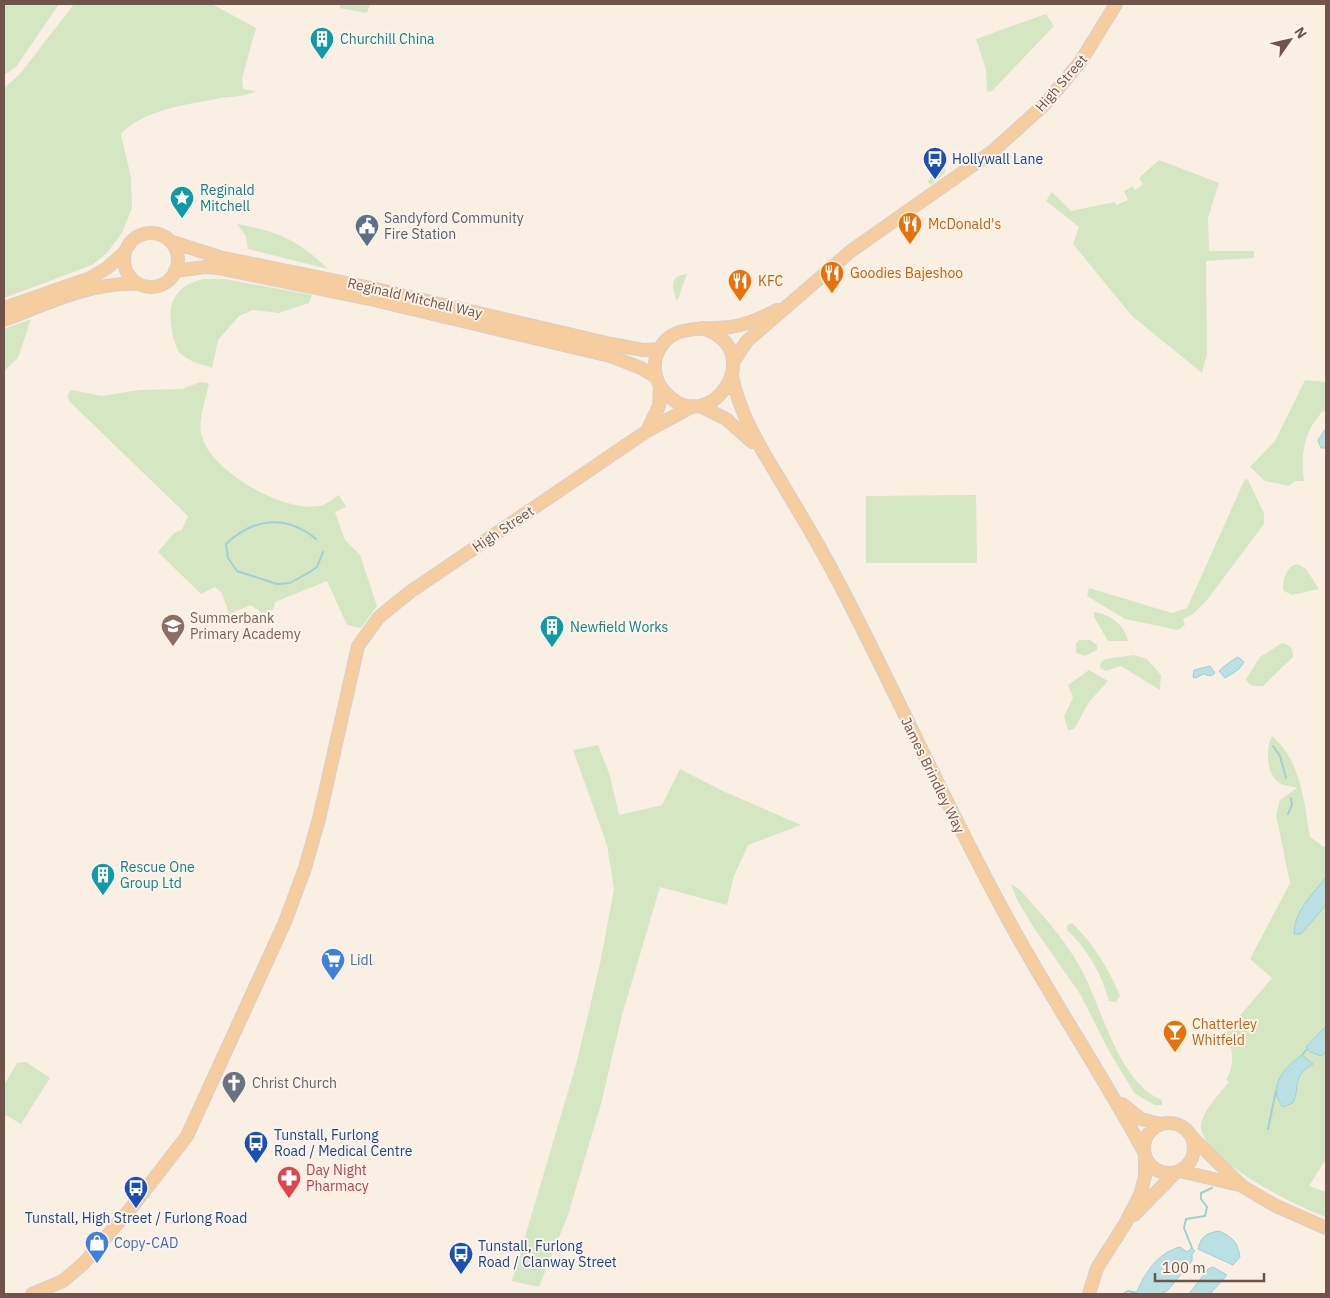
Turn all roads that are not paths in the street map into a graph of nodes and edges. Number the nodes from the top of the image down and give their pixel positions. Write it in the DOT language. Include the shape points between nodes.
graph roads {
  1 [pos="1116,4"];
  2 [pos="172,242"];
  3 [pos="125,252"];
  4 [pos="176,271"];
  5 [pos="139,284"];
  6 [pos="788,305"];
  7 [pos="4,308"];
  8 [pos="4,320"];
  9 [pos="702,328"];
  10 [pos="660,349"];
  11 [pos="733,362"];
  12 [pos="732,376"];
  13 [pos="658,382"];
  14 [pos="697,406"];
  15 [pos="647,430"];
  16 [pos="759,448"];
  17 [pos="1115,1098"];
  18 [pos="1160,1124"];
  19 [pos="1192,1137"];
  20 [pos="1144,1154"];
  21 [pos="1177,1172"];
  22 [pos="1242,1186"];
  23 [pos="1125,1224"];
  24 [pos="1326,1228"];
  25 [pos="62,1281"];
  26 [pos="32,1294"];
  27 [pos="49,1294"];
  28 [pos="1089,1294"];
  1 -- 6 [label="main road, High Street" via="1081,61 1045,104 993,151 851,251"];
  2 -- 3 [label="main road" via="160,234 145,233 131,241"];
  2 -- 4 [label="main road" via="178,256"];
  2 -- 10 [label="main road, Reginald Mitchell Way" via="219,256 609,344 643,350"];
  3 -- 5 [label="main road" via="125,268"];
  3 -- 7 [label="main road" via="108,268 90,278"];
  4 -- 5 [label="main road" via="161,285"];
  4 -- 13 [label="main road, Reginald Mitchell Way" via="218,268 374,300 610,356 641,368"];
  5 -- 8 [label="main road" via="114,284 89,290"];
  6 -- 9 [label="main road" via="756,321 731,327"];
  6 -- 11 [label="main road" via="747,341"];
  9 -- 10 [label="main road" via="683,329 671,335"];
  9 -- 11 [label="main road" via="721,338"];
  10 -- 13 [label="main road" via="655,364"];
  11 -- 12 [label="main road"];
  12 -- 14 [label="main road" via="717,399"];
  12 -- 16 [label="main road, James Brindley Way" via="744,418"];
  13 -- 14 [label="main road" via="673,400"];
  13 -- 15 [label="main road, High Street" via="659,406"];
  14 -- 15 [label="main road, High Street"];
  14 -- 16 [label="main road, James Brindley Way" via="726,419"];
  15 -- 25 [label="main road, High Street" via="410,592 379,617 365,634 353,659 335,752 306,868 285,922 187,1136 107,1236 79,1268"];
  16 -- 17 [label="main road, James Brindley Way" via="840,586 958,827 1006,916 1045,986"];
  17 -- 18 [label="main road, James Brindley Way" via="1136,1116"];
  17 -- 20 [label="main road, James Brindley Way"];
  18 -- 19 [label="main road" via="1182,1126"];
  18 -- 20 [label="main road" via="1148,1134"];
  19 -- 21 [label="main road" via="1193,1157"];
  19 -- 22 [label="main road"];
  20 -- 21 [label="main road" via="1154,1168 1162,1172"];
  20 -- 23 [label="main road" via="1140,1195"];
  21 -- 22 [label="main road"];
  21 -- 23 [label="main road"];
  22 -- 24 [label="main road" via="1274,1205"];
  23 -- 28 [label="main road" via="1097,1268"];
  25 -- 26 [label="main road"];
  25 -- 27 [label="main road"];
}
